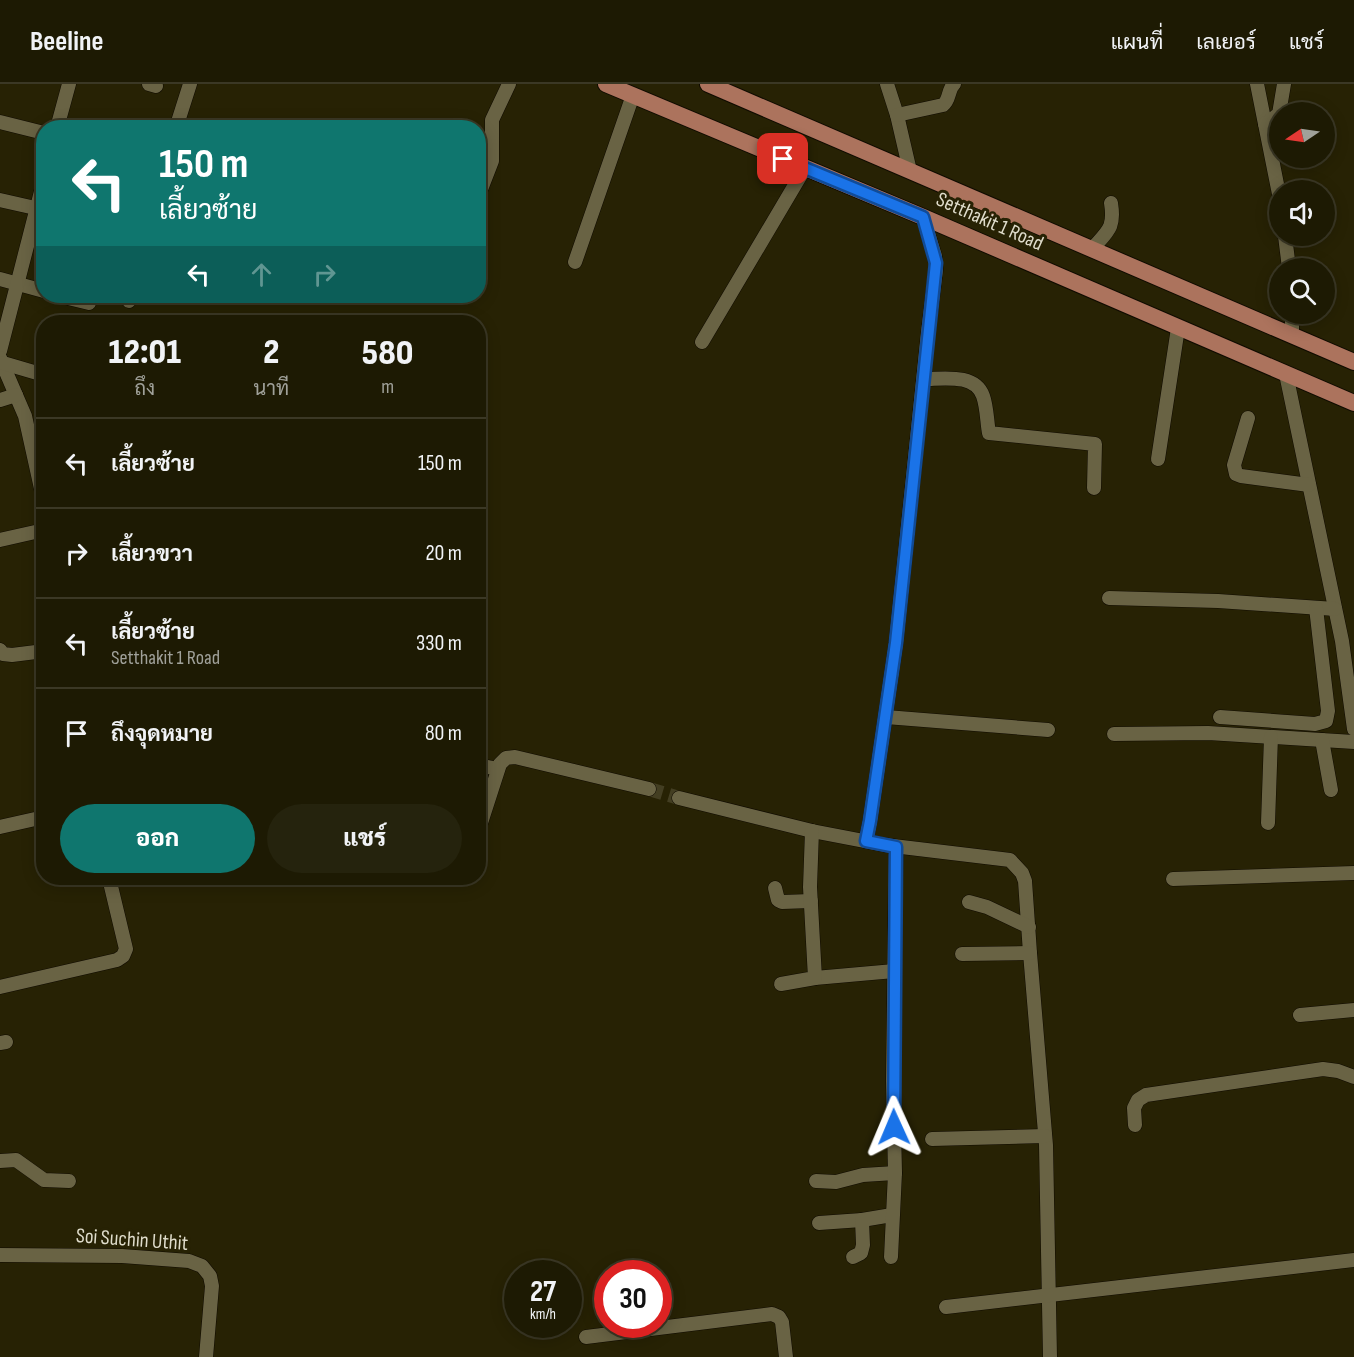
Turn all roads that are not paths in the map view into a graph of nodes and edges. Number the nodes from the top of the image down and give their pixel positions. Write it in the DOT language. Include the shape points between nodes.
graph roads {
  1 [pos="69,84"];
  2 [pos="190,84"];
  3 [pos="508,84"];
  4 [pos="606,84"];
  5 [pos="708,84"];
  6 [pos="887,84"];
  7 [pos="954,84"];
  8 [pos="1257,84"];
  9 [pos="1284,84"];
  10 [pos="633,95"];
  11 [pos="897,115"];
  12 [pos="59,120"];
  13 [pos="179,120"];
  14 [pos="0,122"];
  15 [pos="1265,124"];
  16 [pos="36,131"];
  17 [pos="805,168"];
  18 [pos="910,171"];
  19 [pos="486,176"];
  20 [pos="1276,180"];
  21 [pos="0,200"];
  22 [pos="1112,203"];
  23 [pos="36,208"];
  24 [pos="923,217"];
  25 [pos="36,222"];
  26 [pos="1092,249"];
  27 [pos="575,262"];
  28 [pos="0,279"];
  29 [pos="17,284"];
  30 [pos="36,289"];
  31 [pos="1292,324"];
  32 [pos="1178,328"];
  33 [pos="1292,334"];
  34 [pos="702,342"];
  35 [pos="1,357"];
  36 [pos="1354,362"];
  37 [pos="36,372"];
  38 [pos="1286,374"];
  39 [pos="924,379"];
  40 [pos="16,395"];
  41 [pos="0,400"];
  42 [pos="1354,403"];
  43 [pos="1248,418"];
  44 [pos="1158,459"];
  45 [pos="36,466"];
  46 [pos="1309,485"];
  47 [pos="1094,488"];
  48 [pos="36,532"];
  49 [pos="0,540"];
  50 [pos="1109,598"];
  51 [pos="1316,608"];
  52 [pos="1335,609"];
  53 [pos="0,650"];
  54 [pos="36,652"];
  55 [pos="886,717"];
  56 [pos="1220,717"];
  57 [pos="1354,729"];
  58 [pos="1048,730"];
  59 [pos="1114,734"];
  60 [pos="1271,737"];
  61 [pos="1322,740"];
  62 [pos="1354,742"];
  63 [pos="486,767"];
  64 [pos="498,769"];
  65 [pos="649,789"];
  66 [pos="1331,790"];
  67 [pos="680,798"];
  68 [pos="486,807"];
  69 [pos="36,819"];
  70 [pos="1268,823"];
  71 [pos="0,827"];
  72 [pos="812,831"];
  73 [pos="866,841"];
  74 [pos="896,847"];
  75 [pos="1354,873"];
  76 [pos="1173,879"];
  77 [pos="111,885"];
  78 [pos="775,888"];
  79 [pos="811,901"];
  80 [pos="969,902"];
  81 [pos="1029,927"];
  82 [pos="1030,953"];
  83 [pos="962,954"];
  84 [pos="894,971"];
  85 [pos="815,978"];
  86 [pos="781,984"];
  87 [pos="0,987"];
  88 [pos="1354,1010"];
  89 [pos="1300,1015"];
  90 [pos="1354,1077"];
  91 [pos="1135,1125"];
  92 [pos="1045,1137"];
  93 [pos="932,1139"];
  94 [pos="0,1161"];
  95 [pos="895,1173"];
  96 [pos="69,1181"];
  97 [pos="816,1181"];
  98 [pos="892,1215"];
  99 [pos="862,1220"];
  100 [pos="819,1223"];
  101 [pos="0,1255"];
  102 [pos="853,1257"];
  103 [pos="891,1257"];
  104 [pos="1354,1260"];
  105 [pos="1049,1295"];
  106 [pos="946,1307"];
  107 [pos="586,1337"];
  108 [pos="206,1357"];
  109 [pos="786,1357"];
  110 [pos="1050,1357"];
  1 -- 12 [label="street"];
  2 -- 13 [label="street"];
  3 -- 19 [label="street" via="492,120 492,161"];
  4 -- 10 [label="main road, Setthakit 1 Road"];
  5 -- 18 [label="main road, Setthakit 1 Road"];
  6 -- 11 [label="street"];
  7 -- 11 [label="street" via="943,105"];
  8 -- 15 [label="street"];
  9 -- 15 [label="street" via="1279,114"];
  10 -- 17 [label="main road, Setthakit 1 Road"];
  10 -- 27 [label="street"];
  11 -- 18 [label="street"];
  14 -- 16 [label="street"];
  15 -- 20 [label="street"];
  17 -- 24 [label="main road, Setthakit 1 Road"];
  17 -- 34 [label="street"];
  18 -- 26 [label="main road, Setthakit 1 Road"];
  21 -- 23 [label="street"];
  22 -- 26 [label="street" via="1112,225"];
  24 -- 32 [label="main road, Setthakit 1 Road"];
  24 -- 39 [label="street" via="936,263"];
  25 -- 29 [label="street"];
  26 -- 33 [label="main road, Setthakit 1 Road"];
  28 -- 29 [label="street"];
  29 -- 30 [label="street"];
  29 -- 35 [label="street"];
  31 -- 33 [label="street"];
  32 -- 38 [label="main road, Setthakit 1 Road"];
  32 -- 44 [label="street"];
  33 -- 36 [label="main road, Setthakit 1 Road"];
  35 -- 37 [label="street"];
  35 -- 40 [label="street"];
  38 -- 42 [label="main road, Setthakit 1 Road"];
  38 -- 46 [label="street"];
  39 -- 47 [label="street" via="968,380 977,386 983,395 988,433 1095,444"];
  39 -- 55 [label="street"];
  40 -- 41 [label="street"];
  40 -- 45 [label="street"];
  43 -- 46 [label="street" via="1234,465 1236,474"];
  46 -- 52 [label="street"];
  48 -- 49 [label="street"];
  50 -- 51 [label="street"];
  51 -- 52 [label="street"];
  51 -- 56 [label="street" via="1326,721 1315,724"];
  52 -- 57 [label="street"];
  53 -- 54 [label="street" via="12,655"];
  55 -- 58 [label="street"];
  55 -- 73 [label="street"];
  59 -- 60 [label="street"];
  60 -- 61 [label="street"];
  60 -- 70 [label="street"];
  61 -- 62 [label="street"];
  61 -- 66 [label="street"];
  63 -- 64 [label="street"];
  64 -- 65 [label="street" via="507,758 515,757"];
  64 -- 68 [label="street"];
  67 -- 72 [label="street"];
  69 -- 71 [label="street"];
  72 -- 73 [label="street"];
  72 -- 79 [label="street"];
  73 -- 74 [label="street"];
  74 -- 81 [label="street" via="1010,860 1022,873"];
  74 -- 84 [label="street"];
  75 -- 76 [label="street"];
  77 -- 87 [label="street" via="126,949 123,956"];
  78 -- 79 [label="street" via="782,903"];
  79 -- 85 [label="street"];
  80 -- 81 [label="street" via="987,906"];
  81 -- 82 [label="street"];
  82 -- 83 [label="street"];
  82 -- 92 [label="street"];
  84 -- 85 [label="street"];
  84 -- 95 [label="street"];
  85 -- 86 [label="street"];
  88 -- 89 [label="street"];
  90 -- 91 [label="street" via="1323,1069 1146,1095 1134,1108"];
  92 -- 93 [label="street"];
  92 -- 105 [label="street"];
  94 -- 96 [label="street" via="16,1160 44,1180"];
  95 -- 97 [label="street" via="836,1182"];
  95 -- 98 [label="street"];
  98 -- 99 [label="street"];
  98 -- 103 [label="street"];
  99 -- 100 [label="street"];
  99 -- 102 [label="street" via="863,1245 861,1253"];
  101 -- 108 [label="street, Soi Suchin Uthit" via="122,1256 189,1261 202,1266 213,1286"];
  104 -- 105 [label="street"];
  105 -- 106 [label="street"];
  105 -- 110 [label="street"];
  107 -- 109 [label="street" via="772,1314 782,1322"];
}
